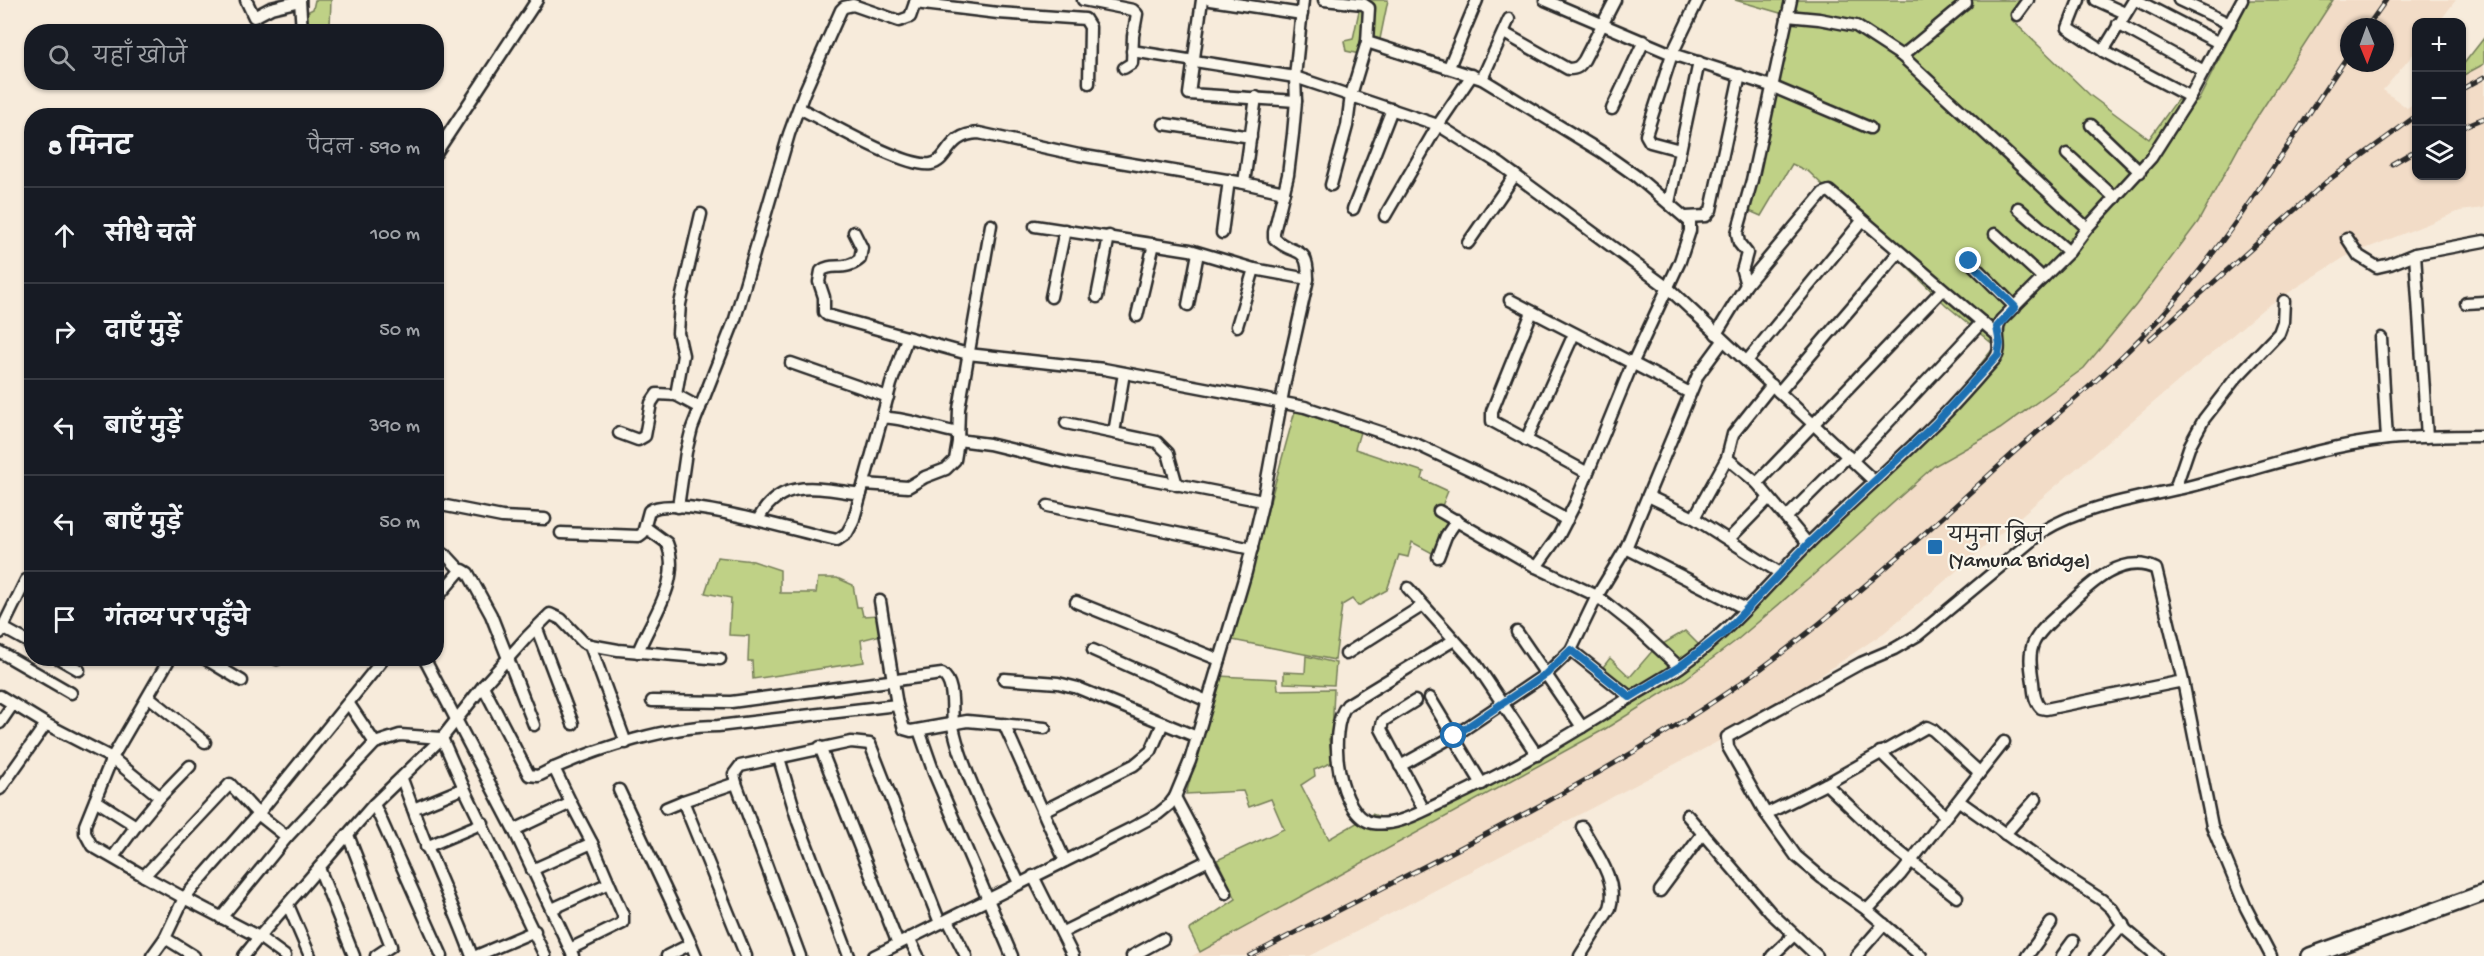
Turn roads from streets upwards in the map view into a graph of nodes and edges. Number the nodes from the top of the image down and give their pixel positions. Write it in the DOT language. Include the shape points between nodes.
graph roads {
  1 [pos="246,0"];
  2 [pos="300,0"];
  3 [pos="537,0"];
  4 [pos="1083,0"];
  5 [pos="1202,0"];
  6 [pos="1210,0"];
  7 [pos="1303,0"];
  8 [pos="1324,0"];
  9 [pos="1477,0"];
  10 [pos="1545,0"];
  11 [pos="1615,0"];
  12 [pos="1698,0"];
  13 [pos="1791,0"];
  14 [pos="2028,0"];
  15 [pos="2079,0"];
  16 [pos="2096,0"];
  17 [pos="2135,0"];
  18 [pos="2179,0"];
  19 [pos="2242,0"];
  20 [pos="916,1"];
  21 [pos="1228,1"];
  22 [pos="1966,3"];
  23 [pos="2125,13"];
  24 [pos="1302,14"];
  25 [pos="2017,15"];
  26 [pos="1787,16"];
  27 [pos="1509,19"];
  28 [pos="302,24"];
  29 [pos="2118,24"];
  30 [pos="2230,24"];
  31 [pos="1601,25"];
  32 [pos="1504,33"];
  33 [pos="1644,41"];
  34 [pos="1367,42"];
  35 [pos="2219,43"];
  36 [pos="1132,51"];
  37 [pos="2103,51"];
  38 [pos="1672,54"];
  39 [pos="1902,56"];
  40 [pos="1195,61"];
  41 [pos="1699,62"];
  42 [pos="1449,67"];
  43 [pos="1124,68"];
  44 [pos="2204,70"];
  45 [pos="1740,75"];
  46 [pos="1295,77"];
  47 [pos="1477,77"];
  48 [pos="1089,83"];
  49 [pos="1771,86"];
  50 [pos="1351,95"];
  51 [pos="1256,97"];
  52 [pos="2190,97"];
  53 [pos="1296,101"];
  54 [pos="799,108"];
  55 [pos="1392,109"];
  56 [pos="1612,109"];
  57 [pos="1164,124"];
  58 [pos="1438,125"];
  59 [pos="2091,125"];
  60 [pos="1870,128"];
  61 [pos="1251,137"];
  62 [pos="444,141"];
  63 [pos="1680,150"];
  64 [pos="2067,154"];
  65 [pos="2140,172"];
  66 [pos="1515,175"];
  67 [pos="1229,180"];
  68 [pos="1244,183"];
  69 [pos="1331,185"];
  70 [pos="1284,192"];
  71 [pos="2115,198"];
  72 [pos="1669,203"];
  73 [pos="2018,207"];
  74 [pos="1353,209"];
  75 [pos="701,214"];
  76 [pos="1385,216"];
  77 [pos="1686,217"];
  78 [pos="1862,221"];
  79 [pos="991,225"];
  80 [pos="1035,226"];
  81 [pos="2087,228"];
  82 [pos="1065,230"];
  83 [pos="854,232"];
  84 [pos="1222,233"];
  85 [pos="1995,234"];
  86 [pos="1109,236"];
  87 [pos="2347,238"];
  88 [pos="2484,241"];
  89 [pos="1467,243"];
  90 [pos="1154,244"];
  91 [pos="1899,252"];
  92 [pos="2069,252"];
  93 [pos="1198,253"];
  94 [pos="2415,254"];
  95 [pos="1969,261"];
  96 [pos="1254,268"];
  97 [pos="2043,278"];
  98 [pos="1308,279"];
  99 [pos="1746,285"];
  100 [pos="1668,288"];
  101 [pos="1942,290"];
  102 [pos="1051,297"];
  103 [pos="1097,297"];
  104 [pos="1510,300"];
  105 [pos="2284,301"];
  106 [pos="2484,302"];
  107 [pos="2466,303"];
  108 [pos="1188,305"];
  109 [pos="2015,307"];
  110 [pos="1532,312"];
  111 [pos="1137,316"];
  112 [pos="1982,322"];
  113 [pos="1238,326"];
  114 [pos="1574,334"];
  115 [pos="1997,334"];
  116 [pos="1719,337"];
  117 [pos="907,338"];
  118 [pos="2381,338"];
  119 [pos="968,354"];
  120 [pos="1747,361"];
  121 [pos="1633,362"];
  122 [pos="791,363"];
  123 [pos="1124,373"];
  124 [pos="1775,388"];
  125 [pos="1690,393"];
  126 [pos="676,395"];
  127 [pos="888,397"];
  128 [pos="1281,401"];
  129 [pos="700,408"];
  130 [pos="882,418"];
  131 [pos="1066,423"];
  132 [pos="1812,423"];
  133 [pos="620,433"];
  134 [pos="1114,433"];
  135 [pos="958,436"];
  136 [pos="2484,436"];
  137 [pos="2427,437"];
  138 [pos="2387,439"];
  139 [pos="1526,440"];
  140 [pos="1851,458"];
  141 [pos="1727,459"];
  142 [pos="1586,472"];
  143 [pos="1874,481"];
  144 [pos="1757,483"];
  145 [pos="1177,485"];
  146 [pos="863,489"];
  147 [pos="2175,489"];
  148 [pos="1648,496"];
  149 [pos="1769,498"];
  150 [pos="1263,501"];
  151 [pos="444,506"];
  152 [pos="1048,506"];
  153 [pos="678,507"];
  154 [pos="1439,510"];
  155 [pos="1694,518"];
  156 [pos="1787,518"];
  157 [pos="545,519"];
  158 [pos="1567,519"];
  159 [pos="758,520"];
  160 [pos="1457,520"];
  161 [pos="645,527"];
  162 [pos="561,533"];
  163 [pos="1729,539"];
  164 [pos="1808,544"];
  165 [pos="1626,548"];
  166 [pos="1252,549"];
  167 [pos="444,554"];
  168 [pos="1438,557"];
  169 [pos="1536,567"];
  170 [pos="461,571"];
  171 [pos="1780,573"];
  172 [pos="24,584"];
  173 [pos="1408,588"];
  174 [pos="444,590"];
  175 [pos="1597,596"];
  176 [pos="880,601"];
  177 [pos="1076,602"];
  178 [pos="1422,606"];
  179 [pos="1746,609"];
  180 [pos="537,629"];
  181 [pos="1,631"];
  182 [pos="1517,632"];
  183 [pos="1454,640"];
  184 [pos="24,641"];
  185 [pos="590,645"];
  186 [pos="1093,650"];
  187 [pos="1571,650"];
  188 [pos="0,652"];
  189 [pos="638,652"];
  190 [pos="1346,654"];
  191 [pos="720,658"];
  192 [pos="508,659"];
  193 [pos="1220,660"];
  194 [pos="24,666"];
  195 [pos="24,666"];
  196 [pos="72,666"];
  197 [pos="166,666"];
  198 [pos="217,666"];
  199 [pos="377,666"];
  200 [pos="428,666"];
  201 [pos="1679,667"];
  202 [pos="79,670"];
  203 [pos="1546,674"];
  204 [pos="1004,679"];
  205 [pos="894,680"];
  206 [pos="242,681"];
  207 [pos="2183,681"];
  208 [pos="483,686"];
  209 [pos="71,693"];
  210 [pos="0,696"];
  211 [pos="149,697"];
  212 [pos="1630,697"];
  213 [pos="1430,698"];
  214 [pos="652,701"];
  215 [pos="1207,701"];
  216 [pos="1415,701"];
  217 [pos="13,704"];
  218 [pos="349,704"];
  219 [pos="1502,704"];
  220 [pos="897,705"];
  221 [pos="457,719"];
  222 [pos="0,723"];
  223 [pos="952,723"];
  224 [pos="1163,723"];
  225 [pos="46,724"];
  226 [pos="573,724"];
  227 [pos="1004,724"];
  228 [pos="534,725"];
  229 [pos="1045,728"];
  230 [pos="1582,728"];
  231 [pos="919,730"];
  232 [pos="1197,736"];
  233 [pos="1454,736"];
  234 [pos="442,738"];
  235 [pos="205,742"];
  236 [pos="2004,742"];
  237 [pos="375,743"];
  238 [pos="626,743"];
  239 [pos="820,747"];
  240 [pos="1880,752"];
  241 [pos="1537,755"];
  242 [pos="112,758"];
  243 [pos="779,758"];
  244 [pos="190,766"];
  245 [pos="1400,766"];
  246 [pos="554,768"];
  247 [pos="1978,775"];
  248 [pos="402,779"];
  249 [pos="736,783"];
  250 [pos="1826,783"];
  251 [pos="1482,784"];
  252 [pos="464,788"];
  253 [pos="0,789"];
  254 [pos="619,790"];
  255 [pos="160,797"];
  256 [pos="1175,797"];
  257 [pos="95,800"];
  258 [pos="2036,800"];
  259 [pos="683,801"];
  260 [pos="1959,801"];
  261 [pos="571,803"];
  262 [pos="374,804"];
  263 [pos="666,808"];
  264 [pos="414,809"];
  265 [pos="1424,810"];
  266 [pos="1043,811"];
  267 [pos="258,814"];
  268 [pos="1766,814"];
  269 [pos="1687,815"];
  270 [pos="1945,816"];
  271 [pos="483,824"];
  272 [pos="136,826"];
  273 [pos="1582,827"];
  274 [pos="514,830"];
  275 [pos="1703,833"];
  276 [pos="2005,834"];
  277 [pos="348,835"];
  278 [pos="287,837"];
  279 [pos="592,843"];
  280 [pos="426,847"];
  281 [pos="114,857"];
  282 [pos="1209,860"];
  283 [pos="1065,861"];
  284 [pos="1911,861"];
  285 [pos="319,868"];
  286 [pos="532,870"];
  287 [pos="144,876"];
  288 [pos="1033,876"];
  289 [pos="609,883"];
  290 [pos="1019,884"];
  291 [pos="1660,891"];
  292 [pos="1226,893"];
  293 [pos="2484,893"];
  294 [pos="1957,897"];
  295 [pos="184,898"];
  296 [pos="988,899"];
  297 [pos="288,905"];
  298 [pos="552,909"];
  299 [pos="1867,910"];
  300 [pos="221,918"];
  301 [pos="944,922"];
  302 [pos="2051,923"];
  303 [pos="1884,924"];
  304 [pos="2123,924"];
  305 [pos="535,931"];
  306 [pos="1063,932"];
  307 [pos="1794,935"];
  308 [pos="165,938"];
  309 [pos="259,938"];
  310 [pos="909,938"];
  311 [pos="1163,939"];
  312 [pos="2073,941"];
  313 [pos="691,944"];
  314 [pos="898,944"];
  315 [pos="572,952"];
  316 [pos="152,956"];
  317 [pos="194,956"];
  318 [pos="244,956"];
  319 [pos="285,956"];
  320 [pos="310,956"];
  321 [pos="354,956"];
  322 [pos="376,956"];
  323 [pos="442,956"];
  324 [pos="474,956"];
  325 [pos="545,956"];
  326 [pos="667,956"];
  327 [pos="696,956"];
  328 [pos="746,956"];
  329 [pos="800,956"];
  330 [pos="849,956"];
  331 [pos="874,956"];
  332 [pos="918,956"];
  333 [pos="966,956"];
  334 [pos="1012,956"];
  335 [pos="1073,956"];
  336 [pos="1132,956"];
  337 [pos="1580,956"];
  338 [pos="1772,956"];
  339 [pos="1817,956"];
  340 [pos="1856,956"];
  341 [pos="1921,956"];
  342 [pos="2027,956"];
  343 [pos="2062,956"];
  344 [pos="2096,956"];
  345 [pos="2157,956"];
  346 [pos="2271,956"];
  347 [pos="2310,956"];
  1 -- 2 [label="street" via="254,17"];
  2 -- 28 [label="street"];
  3 -- 62 [label="street"];
  4 -- 36 [label="street" via="1134,10 1137,14"];
  5 -- 40 [label="street"];
  6 -- 21 [label="street"];
  7 -- 24 [label="street"];
  8 -- 34 [label="street" via="1367,6"];
  9 -- 42 [label="street"];
  10 -- 31 [label="street"];
  11 -- 31 [label="street"];
  12 -- 38 [label="street"];
  13 -- 26 [label="street"];
  14 -- 25 [label="street"];
  15 -- 37 [label="street" via="2068,28"];
  16 -- 23 [label="street"];
  17 -- 23 [label="street"];
  17 -- 35 [label="street"];
  18 -- 30 [label="street"];
  19 -- 30 [label="street"];
  20 -- 48 [label="street" via="1085,20 1090,27"];
  20 -- 54 [label="street" via="910,17 899,21 853,5 843,7"];
  21 -- 24 [label="street"];
  22 -- 39 [label="street"];
  23 -- 29 [label="street"];
  24 -- 46 [label="street"];
  26 -- 39 [label="street" via="1856,26"];
  26 -- 49 [label="street"];
  27 -- 32 [label="street"];
  29 -- 37 [label="street"];
  29 -- 44 [label="street"];
  30 -- 35 [label="street"];
  31 -- 32 [label="street" via="1584,60 1575,69 1568,69"];
  31 -- 33 [label="street"];
  32 -- 47 [label="street"];
  33 -- 38 [label="street"];
  33 -- 56 [label="street"];
  34 -- 42 [label="street"];
  34 -- 50 [label="street"];
  35 -- 44 [label="street"];
  36 -- 40 [label="street"];
  36 -- 43 [label="street" via="1132,63"];
  37 -- 52 [label="street"];
  38 -- 41 [label="street"];
  38 -- 63 [label="street" via="1646,138"];
  39 -- 81 [label="street"];
  40 -- 46 [label="street"];
  40 -- 51 [label="street" via="1189,94"];
  41 -- 45 [label="street"];
  41 -- 63 [label="street"];
  42 -- 47 [label="street"];
  44 -- 52 [label="street"];
  45 -- 49 [label="street"];
  45 -- 77 [label="street" via="1711,210 1706,216"];
  46 -- 50 [label="street"];
  46 -- 53 [label="street"];
  47 -- 58 [label="street"];
  47 -- 72 [label="street" via="1602,152"];
  49 -- 60 [label="street"];
  49 -- 99 [label="street" via="1737,233 1747,253 1742,271"];
  50 -- 55 [label="street"];
  50 -- 69 [label="street"];
  51 -- 53 [label="street"];
  51 -- 61 [label="street"];
  52 -- 65 [label="street"];
  53 -- 70 [label="street"];
  54 -- 67 [label="street" via="876,147 923,164 934,164 964,135 980,133 1079,155"];
  54 -- 129 [label="street" via="735,318"];
  55 -- 58 [label="street"];
  55 -- 74 [label="street"];
  57 -- 61 [label="street"];
  58 -- 66 [label="street"];
  58 -- 76 [label="street"];
  59 -- 65 [label="street"];
  61 -- 68 [label="street"];
  63 -- 72 [label="street"];
  64 -- 71 [label="street"];
  65 -- 71 [label="street"];
  66 -- 89 [label="street"];
  66 -- 100 [label="street"];
  67 -- 68 [label="street"];
  67 -- 84 [label="street"];
  68 -- 70 [label="street"];
  70 -- 98 [label="street" via="1274,238 1302,252 1308,264"];
  71 -- 81 [label="street"];
  72 -- 77 [label="street"];
  73 -- 92 [label="street"];
  75 -- 126 [label="street" via="682,296 678,333 682,355"];
  77 -- 100 [label="street" via="1690,231"];
  78 -- 91 [label="street"];
  78 -- 99 [label="street" via="1826,191"];
  78 -- 120 [label="street"];
  79 -- 119 [label="street"];
  80 -- 82 [label="street"];
  81 -- 92 [label="street"];
  82 -- 86 [label="street"];
  82 -- 102 [label="street"];
  83 -- 117 [label="street" via="862,248 860,259 847,267 827,267 821,271 824,312"];
  85 -- 97 [label="street"];
  86 -- 90 [label="street"];
  86 -- 103 [label="street"];
  87 -- 94 [label="street" via="2359,256 2377,267"];
  88 -- 94 [label="street"];
  90 -- 93 [label="street"];
  90 -- 111 [label="street"];
  91 -- 101 [label="street"];
  91 -- 124 [label="street"];
  92 -- 97 [label="street"];
  93 -- 96 [label="street"];
  93 -- 108 [label="street"];
  94 -- 137 [label="street"];
  95 -- 109 [label="street"];
  96 -- 98 [label="street"];
  96 -- 113 [label="street"];
  97 -- 109 [label="street"];
  98 -- 128 [label="street"];
  99 -- 116 [label="street"];
  100 -- 116 [label="street"];
  100 -- 121 [label="street"];
  101 -- 112 [label="street"];
  101 -- 132 [label="street"];
  104 -- 110 [label="street"];
  105 -- 147 [label="street" via="2279,333 2204,419"];
  106 -- 107 [label="street"];
  109 -- 115 [label="street" via="2001,320"];
  110 -- 114 [label="street"];
  110 -- 139 [label="street" via="1491,415 1494,424"];
  112 -- 115 [label="street"];
  112 -- 140 [label="street"];
  114 -- 121 [label="street"];
  114 -- 139 [label="street"];
  115 -- 143 [label="street" via="2000,349 1994,360 1935,424"];
  116 -- 120 [label="street"];
  116 -- 125 [label="street"];
  117 -- 119 [label="street"];
  117 -- 127 [label="street"];
  118 -- 138 [label="street"];
  119 -- 123 [label="street"];
  119 -- 135 [label="street"];
  120 -- 124 [label="street"];
  121 -- 125 [label="street"];
  121 -- 142 [label="street"];
  122 -- 127 [label="street"];
  123 -- 128 [label="street"];
  123 -- 134 [label="street"];
  124 -- 132 [label="street"];
  124 -- 141 [label="street" via="1733,434"];
  125 -- 148 [label="street"];
  126 -- 129 [label="street"];
  126 -- 133 [label="street" via="663,393 653,398 648,429 642,439"];
  127 -- 130 [label="street"];
  128 -- 150 [label="street"];
  128 -- 158 [label="street" via="1416,444"];
  129 -- 153 [label="street" via="687,445"];
  130 -- 135 [label="street" via="893,417"];
  130 -- 146 [label="street"];
  131 -- 134 [label="street"];
  132 -- 140 [label="street"];
  132 -- 144 [label="street"];
  134 -- 145 [label="street" via="1157,442 1170,459"];
  135 -- 145 [label="street"];
  135 -- 146 [label="street" via="955,460 946,469 908,487"];
  136 -- 137 [label="street"];
  137 -- 138 [label="street"];
  138 -- 147 [label="street" via="2313,453"];
  139 -- 142 [label="street"];
  140 -- 143 [label="street"];
  140 -- 156 [label="street"];
  141 -- 144 [label="street"];
  141 -- 155 [label="street"];
  142 -- 158 [label="street"];
  143 -- 164 [label="street"];
  144 -- 149 [label="street"];
  145 -- 150 [label="street"];
  146 -- 159 [label="street" via="789,490 769,501"];
  146 -- 159 [label="street" via="847,533 837,540"];
  147 -- 268 [label="street" via="2061,520 1918,635 1727,737 1728,747"];
  148 -- 155 [label="street"];
  148 -- 165 [label="street"];
  149 -- 156 [label="street"];
  149 -- 163 [label="street"];
  150 -- 166 [label="street"];
  151 -- 157 [label="street" via="501,517"];
  152 -- 166 [label="street"];
  153 -- 159 [label="street"];
  153 -- 161 [label="street" via="653,508"];
  154 -- 160 [label="street"];
  155 -- 163 [label="street"];
  156 -- 164 [label="street"];
  158 -- 169 [label="street"];
  160 -- 168 [label="street"];
  160 -- 169 [label="street"];
  161 -- 162 [label="street" via="639,536"];
  161 -- 189 [label="street" via="667,543 672,566 658,616"];
  163 -- 171 [label="street"];
  164 -- 171 [label="street"];
  165 -- 175 [label="street"];
  165 -- 179 [label="street"];
  166 -- 193 [label="street"];
  167 -- 170 [label="street"];
  169 -- 175 [label="street"];
  170 -- 174 [label="street"];
  170 -- 192 [label="street" via="468,573 491,615"];
  171 -- 179 [label="street"];
  172 -- 181 [label="street"];
  173 -- 178 [label="street"];
  175 -- 187 [label="street"];
  175 -- 201 [label="street"];
  176 -- 205 [label="street"];
  177 -- 193 [label="street"];
  178 -- 183 [label="street"];
  178 -- 190 [label="street"];
  179 -- 201 [label="street" via="1724,633"];
  180 -- 185 [label="street" via="546,617 555,615"];
  180 -- 192 [label="street"];
  180 -- 226 [label="street"];
  181 -- 184 [label="street"];
  182 -- 203 [label="street"];
  183 -- 219 [label="street" via="1476,664"];
  183 -- 265 [label="street" via="1347,705 1339,720 1338,771 1360,817 1373,823 1392,823"];
  185 -- 189 [label="street"];
  185 -- 238 [label="street"];
  186 -- 215 [label="street"];
  187 -- 203 [label="street"];
  187 -- 212 [label="street"];
  188 -- 194 [label="street"];
  189 -- 191 [label="street"];
  192 -- 208 [label="street"];
  192 -- 228 [label="street"];
  193 -- 215 [label="street"];
  195 -- 209 [label="street"];
  196 -- 202 [label="street"];
  197 -- 211 [label="street"];
  198 -- 206 [label="street"];
  199 -- 218 [label="street"];
  200 -- 221 [label="street"];
  201 -- 212 [label="street"];
  203 -- 219 [label="street"];
  203 -- 230 [label="street"];
  204 -- 224 [label="street" via="1078,688"];
  205 -- 214 [label="street" via="731,702"];
  205 -- 220 [label="street"];
  205 -- 223 [label="street" via="938,673 946,676"];
  207 -- 207 [label="street" via="2158,574 2150,566 2113,570 2093,581 2044,628 2030,658 2035,699 2041,708 2053,709"];
  207 -- 346 [label="street" via="2211,826"];
  208 -- 221 [label="street"];
  208 -- 246 [label="street" via="529,775 538,776"];
  210 -- 217 [label="street"];
  211 -- 235 [label="street"];
  211 -- 242 [label="street"];
  212 -- 230 [label="street"];
  213 -- 233 [label="street"];
  215 -- 232 [label="street"];
  216 -- 245 [label="street" via="1381,724"];
  217 -- 222 [label="street"];
  217 -- 225 [label="street"];
  218 -- 237 [label="street"];
  218 -- 267 [label="street"];
  219 -- 233 [label="street"];
  219 -- 241 [label="street"];
  220 -- 231 [label="street" via="904,729"];
  220 -- 238 [label="street" via="693,726"];
  221 -- 234 [label="street"];
  221 -- 274 [label="street"];
  223 -- 227 [label="street" via="967,720"];
  223 -- 231 [label="street"];
  223 -- 290 [label="street" via="959,752"];
  224 -- 232 [label="street"];
  224 -- 266 [label="street" via="1148,755"];
  225 -- 242 [label="street"];
  225 -- 253 [label="street"];
  227 -- 229 [label="street"];
  227 -- 266 [label="street"];
  230 -- 241 [label="street"];
  231 -- 296 [label="street"];
  232 -- 256 [label="street"];
  233 -- 245 [label="street"];
  233 -- 251 [label="street"];
  234 -- 237 [label="street" via="400,735"];
  234 -- 248 [label="street"];
  234 -- 252 [label="street"];
  236 -- 247 [label="street"];
  237 -- 278 [label="street"];
  238 -- 246 [label="street"];
  239 -- 243 [label="street"];
  239 -- 301 [label="street" via="851,742 870,744"];
  239 -- 314 [label="street"];
  240 -- 247 [label="street" via="1930,728"];
  240 -- 250 [label="street"];
  240 -- 270 [label="street"];
  241 -- 251 [label="street"];
  242 -- 255 [label="street"];
  242 -- 257 [label="street"];
  243 -- 249 [label="street" via="740,766 734,774"];
  243 -- 330 [label="street" via="798,822"];
  244 -- 255 [label="street"];
  245 -- 265 [label="street"];
  246 -- 261 [label="street"];
  247 -- 260 [label="street"];
  248 -- 262 [label="street"];
  248 -- 264 [label="street"];
  249 -- 259 [label="street"];
  249 -- 329 [label="street"];
  250 -- 268 [label="street"];
  250 -- 284 [label="street"];
  251 -- 265 [label="street"];
  252 -- 264 [label="street"];
  252 -- 271 [label="street"];
  254 -- 313 [label="street"];
  255 -- 272 [label="street"];
  256 -- 282 [label="street"];
  256 -- 283 [label="street" via="1158,814"];
  257 -- 272 [label="street"];
  257 -- 281 [label="street" via="85,833 92,846"];
  258 -- 276 [label="street"];
  259 -- 263 [label="street"];
  259 -- 328 [label="street"];
  260 -- 270 [label="street"];
  260 -- 276 [label="street"];
  261 -- 274 [label="street"];
  261 -- 279 [label="street"];
  262 -- 277 [label="street"];
  262 -- 323 [label="street"];
  264 -- 280 [label="street"];
  266 -- 283 [label="street"];
  267 -- 278 [label="street"];
  267 -- 287 [label="street" via="230,784"];
  267 -- 295 [label="street"];
  268 -- 299 [label="street" via="1802,862"];
  269 -- 275 [label="street"];
  270 -- 284 [label="street"];
  271 -- 280 [label="street"];
  271 -- 305 [label="street"];
  272 -- 281 [label="street"];
  273 -- 337 [label="street" via="1605,871 1613,899"];
  274 -- 286 [label="street"];
  275 -- 291 [label="street"];
  275 -- 307 [label="street"];
  276 -- 304 [label="street" via="2102,900"];
  277 -- 285 [label="street"];
  277 -- 322 [label="street" via="391,946"];
  278 -- 300 [label="street"];
  279 -- 286 [label="street"];
  279 -- 289 [label="street"];
  280 -- 324 [label="street"];
  281 -- 287 [label="street"];
  282 -- 292 [label="street"];
  282 -- 306 [label="street"];
  283 -- 288 [label="street"];
  284 -- 294 [label="street"];
  284 -- 299 [label="street"];
  285 -- 297 [label="street"];
  285 -- 321 [label="street"];
  286 -- 298 [label="street"];
  287 -- 295 [label="street"];
  288 -- 290 [label="street"];
  288 -- 306 [label="street"];
  289 -- 298 [label="street"];
  289 -- 315 [label="street" via="623,923"];
  290 -- 296 [label="street"];
  293 -- 347 [label="street"];
  295 -- 300 [label="street"];
  295 -- 308 [label="street"];
  296 -- 301 [label="street"];
  296 -- 334 [label="street"];
  297 -- 309 [label="street"];
  297 -- 320 [label="street"];
  298 -- 315 [label="street"];
  299 -- 303 [label="street"];
  300 -- 309 [label="street"];
  301 -- 310 [label="street"];
  301 -- 333 [label="street"];
  302 -- 342 [label="street"];
  303 -- 340 [label="street"];
  303 -- 341 [label="street"];
  304 -- 344 [label="street"];
  304 -- 345 [label="street"];
  305 -- 324 [label="street"];
  305 -- 325 [label="street"];
  306 -- 335 [label="street"];
  307 -- 338 [label="street"];
  307 -- 339 [label="street"];
  308 -- 316 [label="street"];
  308 -- 317 [label="street"];
  309 -- 318 [label="street"];
  309 -- 319 [label="street"];
  310 -- 314 [label="street"];
  310 -- 332 [label="street"];
  311 -- 336 [label="street"];
  312 -- 343 [label="street"];
  313 -- 326 [label="street"];
  313 -- 327 [label="street"];
  314 -- 331 [label="street"];
}
